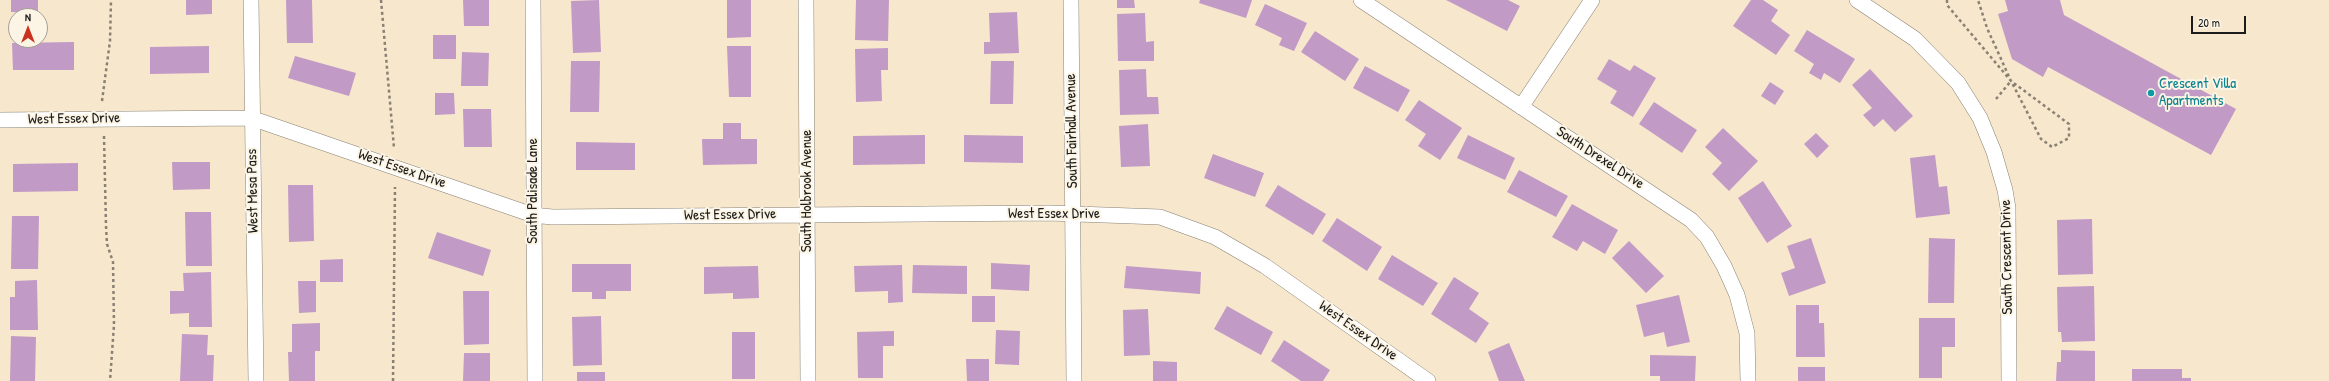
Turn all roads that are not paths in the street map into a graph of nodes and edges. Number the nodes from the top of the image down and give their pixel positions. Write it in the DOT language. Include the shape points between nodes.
graph roads {
  1 [pos="251,0"];
  2 [pos="533,0"];
  3 [pos="806,0"];
  4 [pos="1071,0"];
  5 [pos="1361,0"];
  6 [pos="1592,0"];
  7 [pos="1857,0"];
  8 [pos="1521,107"];
  9 [pos="251,118"];
  10 [pos="0,120"];
  11 [pos="1073,214"];
  12 [pos="533,215"];
  13 [pos="807,215"];
  14 [pos="256,381"];
  15 [pos="535,381"];
  16 [pos="808,381"];
  17 [pos="1074,381"];
  18 [pos="1428,381"];
  19 [pos="1748,381"];
  20 [pos="2008,381"];
  1 -- 9 [label="street, West Mesa Pass"];
  2 -- 12 [label="street, South Palisade Lane"];
  3 -- 13 [label="street, South Holbrook Avenue"];
  4 -- 11 [label="street, South Fairhall Avenue"];
  5 -- 8 [label="street, South Drexel Drive"];
  6 -- 8 [label="street"];
  7 -- 20 [label="street, South Crescent Drive" via="1915,39 1958,83 1980,118 1994,152 2008,208"];
  8 -- 19 [label="street, South Drexel Drive" via="1679,210 1707,237 1724,266 1743,314 1747,333"];
  9 -- 10 [label="street, West Essex Drive"];
  9 -- 12 [label="street, West Essex Drive"];
  9 -- 14 [label="street, West Mesa Pass"];
  11 -- 13 [label="street, West Essex Drive"];
  11 -- 17 [label="street, South Fairhall Avenue"];
  11 -- 18 [label="street, West Essex Drive" via="1160,217 1215,237 1265,266"];
  12 -- 13 [label="street, West Essex Drive"];
  12 -- 15 [label="street, South Palisade Lane"];
  13 -- 16 [label="street, South Holbrook Avenue"];
}
